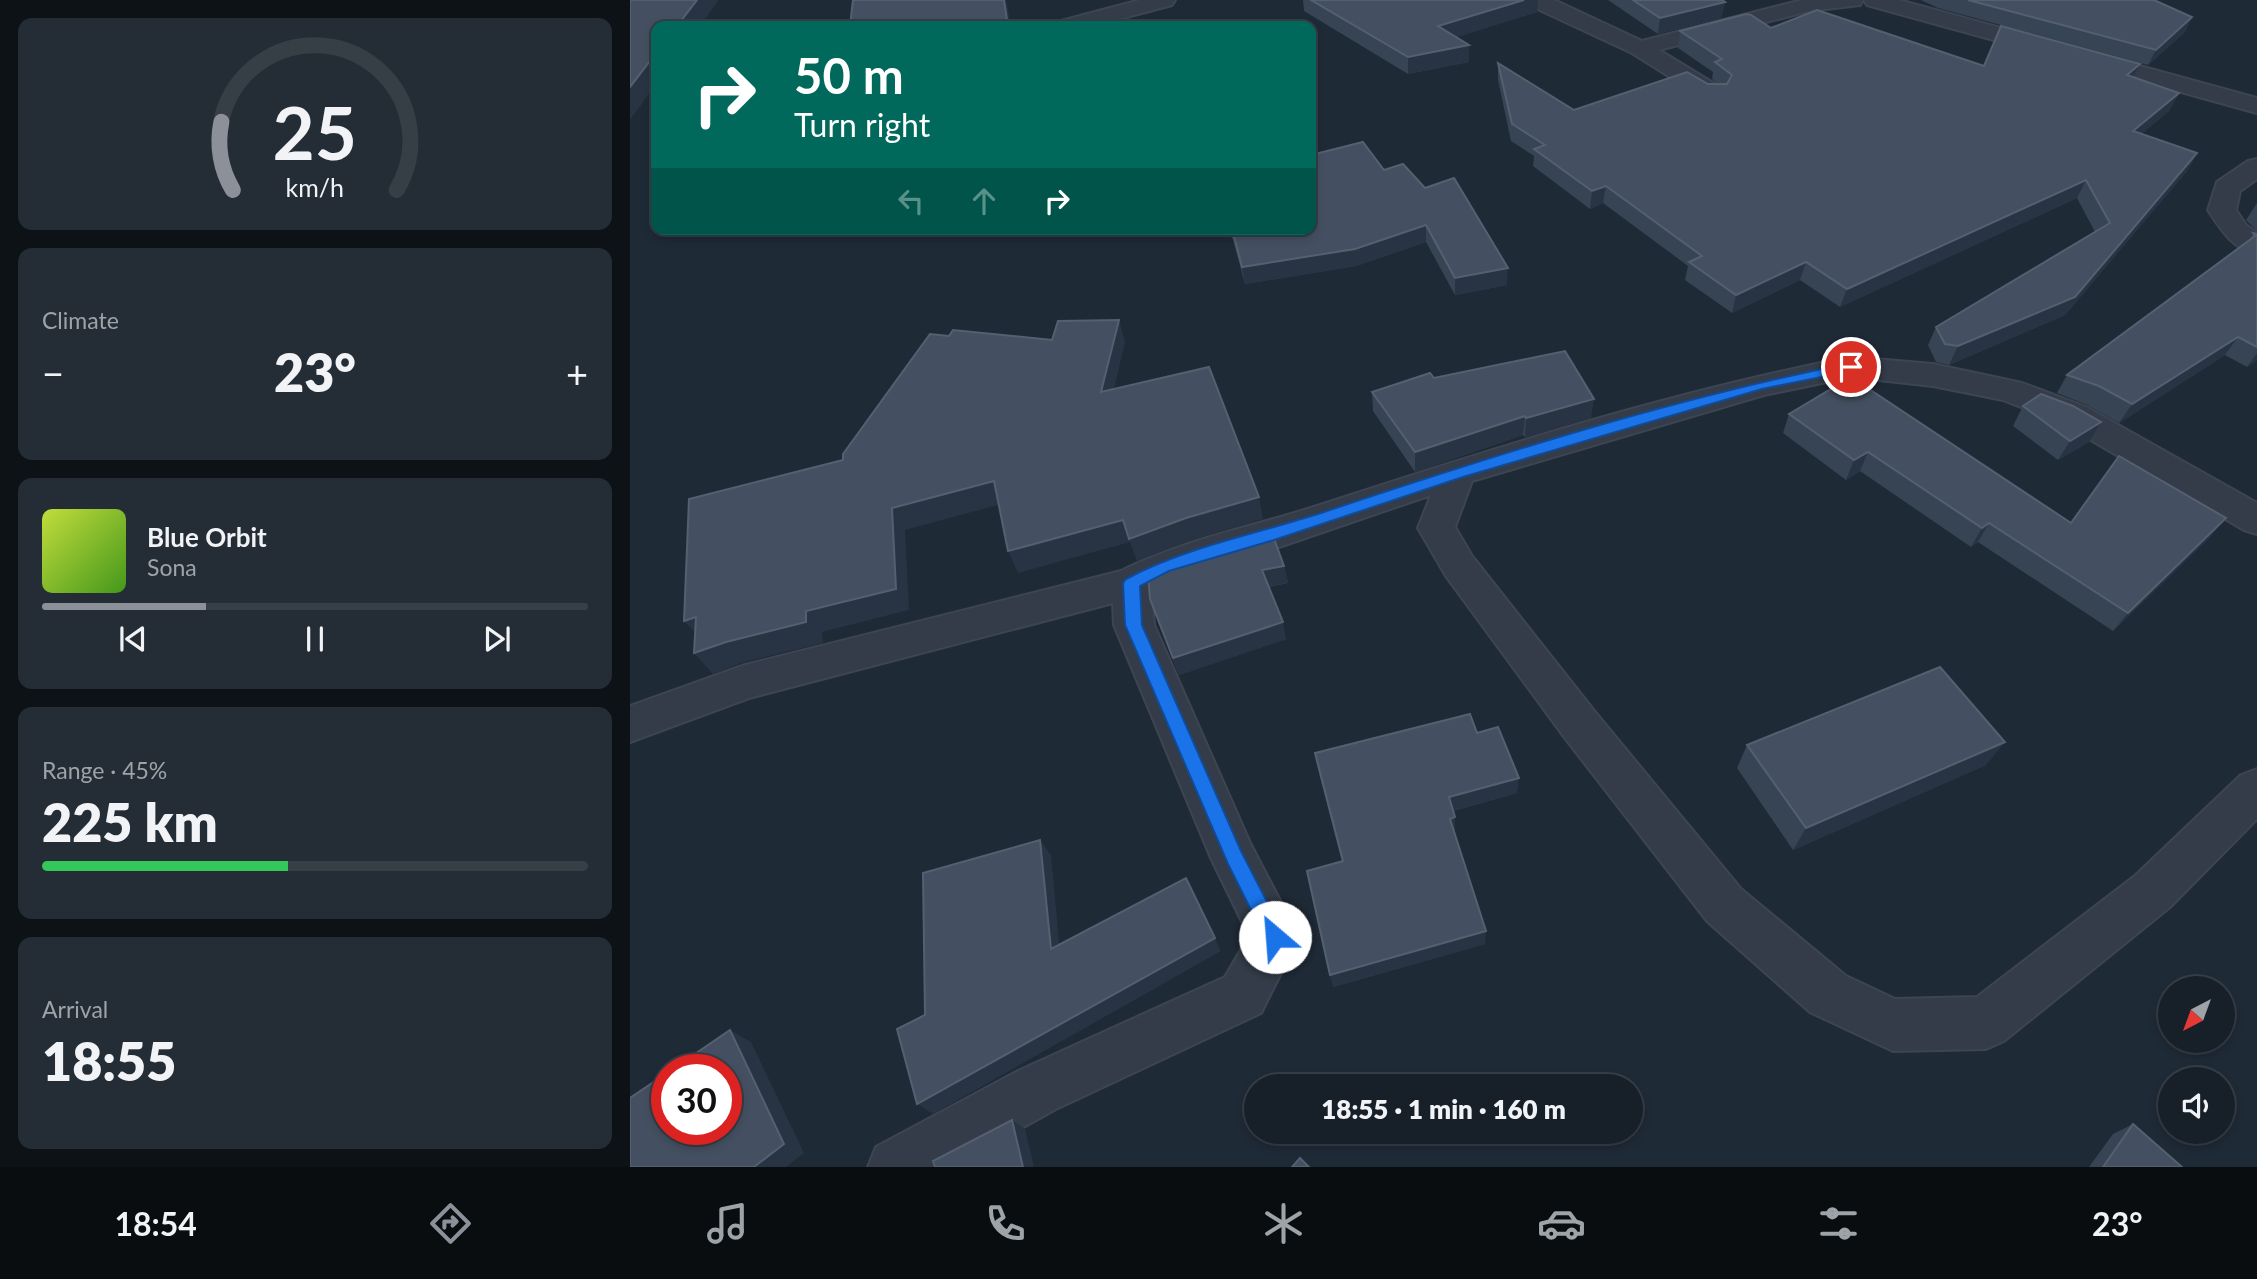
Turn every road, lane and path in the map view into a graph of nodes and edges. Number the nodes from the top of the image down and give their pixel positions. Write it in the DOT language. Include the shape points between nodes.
graph roads {
  1 [pos="1164,0"];
  2 [pos="1537,0"];
  3 [pos="1852,0"];
  4 [pos="1875,0"];
  5 [pos="1087,21"];
  6 [pos="1640,48"];
  7 [pos="1714,93"];
  8 [pos="2257,106"];
  9 [pos="2257,167"];
  10 [pos="2257,246"];
  11 [pos="1458,473"];
  12 [pos="2257,520"];
  13 [pos="1131,583"];
  14 [pos="630,724"];
  15 [pos="2257,789"];
  16 [pos="896,1167"];
  1 -- 5 [label="street"];
  2 -- 6 [label="street"];
  3 -- 6 [label="street" via="1808,5"];
  4 -- 8 [label="street"];
  6 -- 7 [label="street"];
  9 -- 10 [label="street" via="2227,188 2222,210 2236,231"];
  11 -- 12 [label="street" via="1761,385 1851,367 1933,374 2010,391 2074,415"];
  11 -- 13 [label="street" via="1164,566"];
  11 -- 15 [label="street" via="1436,528 1459,566 1589,736 1724,905 1828,994 1893,1025 1986,1023 2153,891"];
  13 -- 14 [label="street" via="745,682"];
  13 -- 16 [label="street" via="1133,625 1234,858 1275,937 1243,995 1037,1090"];
}
